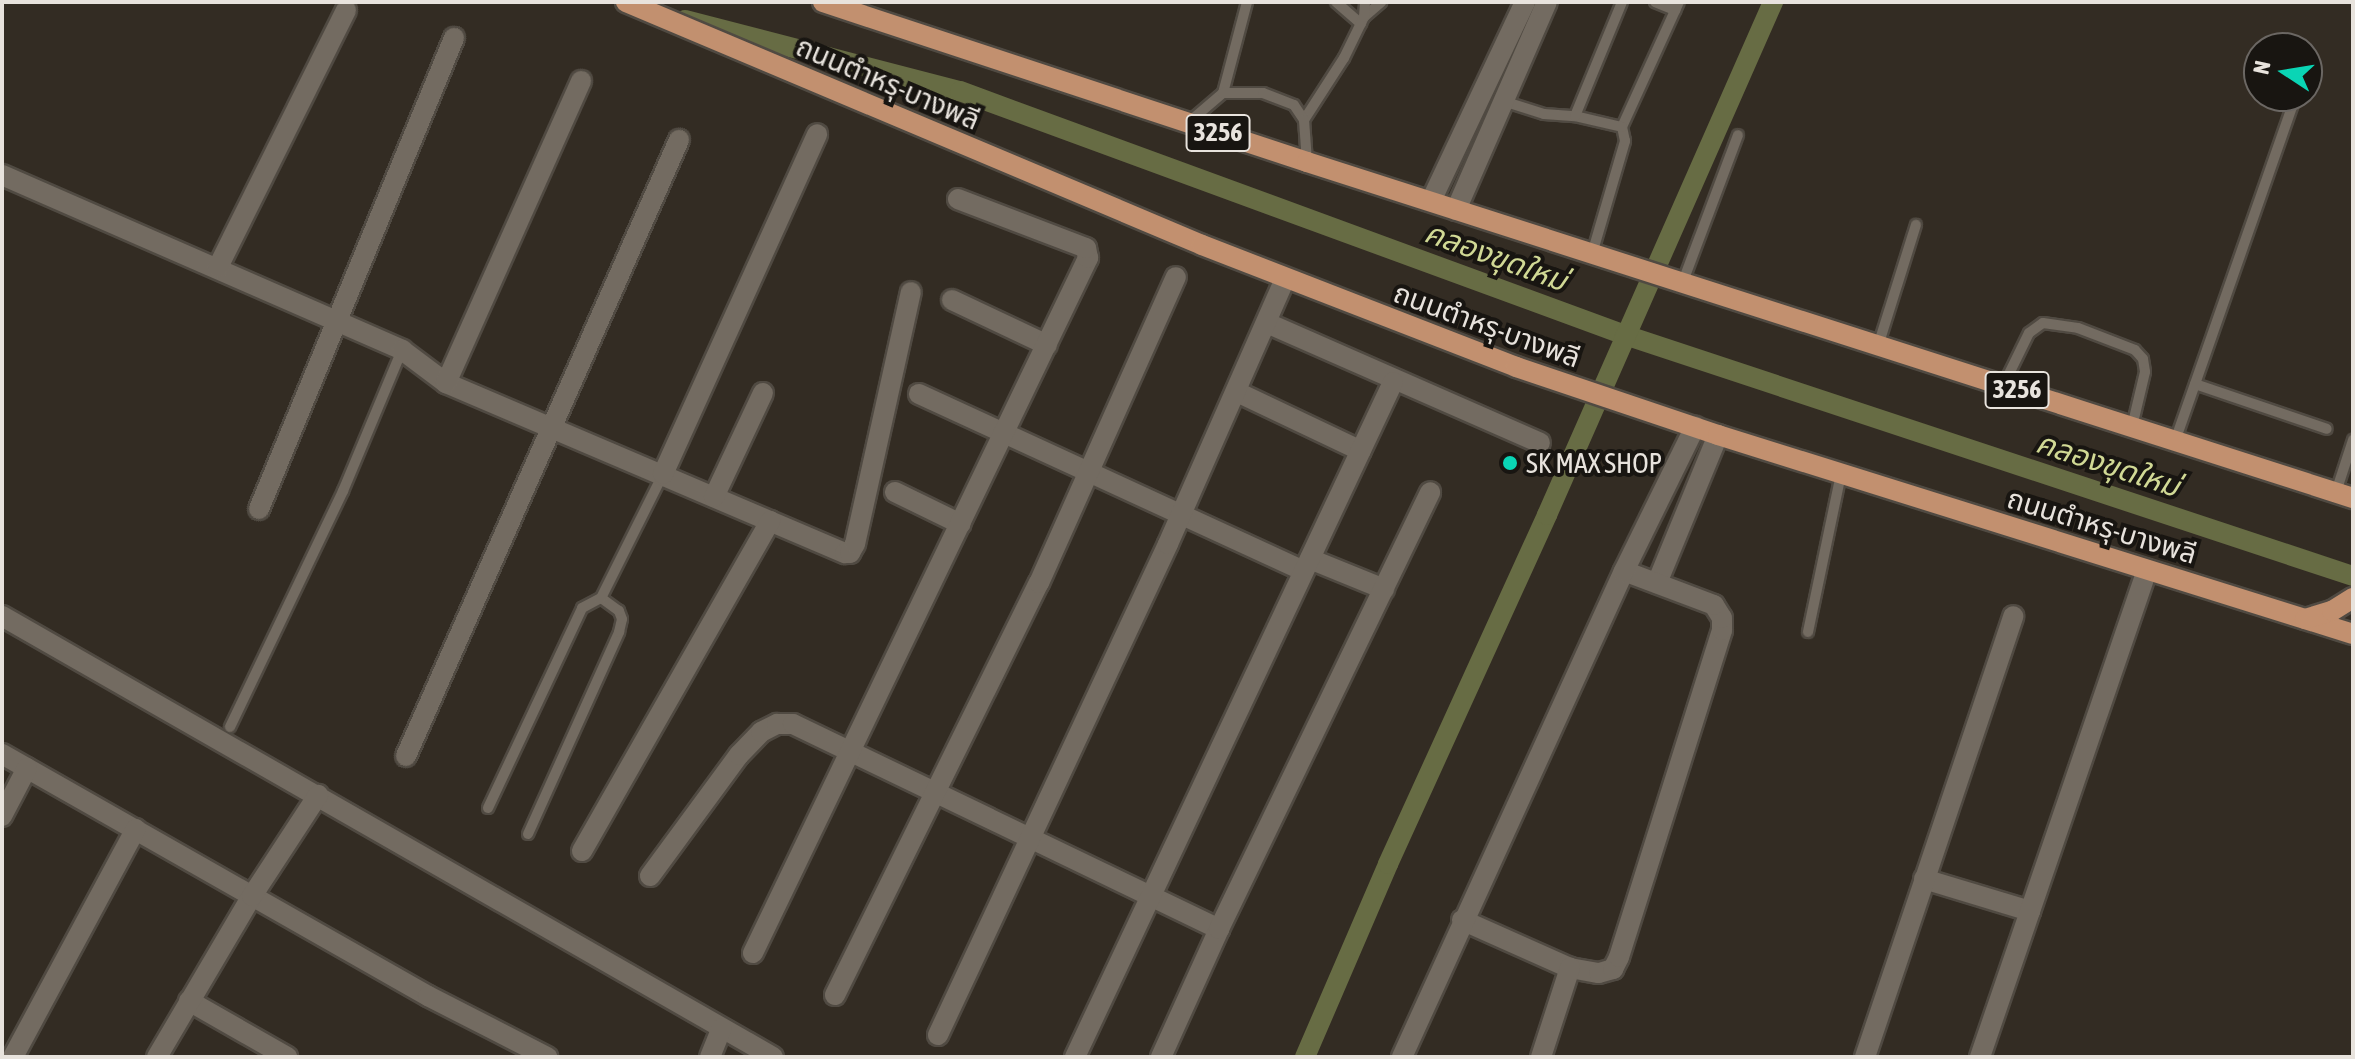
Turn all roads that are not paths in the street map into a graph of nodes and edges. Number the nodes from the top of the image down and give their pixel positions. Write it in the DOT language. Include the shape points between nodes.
graph roads {
  1 [pos="626,2"];
  2 [pos="823,2"];
  3 [pos="1247,2"];
  4 [pos="1336,2"];
  5 [pos="1365,2"];
  6 [pos="1381,2"];
  7 [pos="1525,2"];
  8 [pos="1547,2"];
  9 [pos="1622,2"];
  10 [pos="1655,2"];
  11 [pos="1677,6"];
  12 [pos="346,10"];
  13 [pos="1362,20"];
  14 [pos="454,38"];
  15 [pos="581,81"];
  16 [pos="1223,93"];
  17 [pos="1503,101"];
  18 [pos="2290,112"];
  19 [pos="1575,116"];
  20 [pos="1304,120"];
  21 [pos="1188,123"];
  22 [pos="1622,127"];
  23 [pos="817,134"];
  24 [pos="1738,135"];
  25 [pos="679,140"];
  26 [pos="1307,162"];
  27 [pos="2,175"];
  28 [pos="958,199"];
  29 [pos="1431,201"];
  30 [pos="1456,210"];
  31 [pos="1916,225"];
  32 [pos="1592,254"];
  33 [pos="218,267"];
  34 [pos="1176,277"];
  35 [pos="1285,279"];
  36 [pos="1682,284"];
  37 [pos="911,292"];
  38 [pos="952,300"];
  39 [pos="335,321"];
  40 [pos="1267,323"];
  41 [pos="1047,345"];
  42 [pos="1878,346"];
  43 [pos="402,350"];
  44 [pos="1393,382"];
  45 [pos="446,383"];
  46 [pos="2195,384"];
  47 [pos="2003,386"];
  48 [pos="1237,392"];
  49 [pos="763,393"];
  50 [pos="919,394"];
  51 [pos="1695,427"];
  52 [pos="2132,427"];
  53 [pos="549,428"];
  54 [pos="2327,429"];
  55 [pos="1004,433"];
  56 [pos="1718,435"];
  57 [pos="2353,440"];
  58 [pos="2175,441"];
  59 [pos="1540,443"];
  60 [pos="1361,451"];
  61 [pos="1089,472"];
  62 [pos="663,474"];
  63 [pos="1841,474"];
  64 [pos="895,492"];
  65 [pos="1430,492"];
  66 [pos="714,497"];
  67 [pos="2347,498"];
  68 [pos="259,509"];
  69 [pos="1181,514"];
  70 [pos="770,521"];
  71 [pos="961,524"];
  72 [pos="1306,565"];
  73 [pos="2147,570"];
  74 [pos="1624,571"];
  75 [pos="1657,583"];
  76 [pos="1384,589"];
  77 [pos="601,598"];
  78 [pos="2353,598"];
  79 [pos="2,616"];
  80 [pos="2013,616"];
  81 [pos="2305,619"];
  82 [pos="1808,632"];
  83 [pos="2353,634"];
  84 [pos="230,727"];
  85 [pos="853,752"];
  86 [pos="2,754"];
  87 [pos="406,756"];
  88 [pos="27,768"];
  89 [pos="935,792"];
  90 [pos="318,795"];
  91 [pos="488,808"];
  92 [pos="2,816"];
  93 [pos="136,829"];
  94 [pos="528,834"];
  95 [pos="1030,837"];
  96 [pos="582,851"];
  97 [pos="650,876"];
  98 [pos="1924,879"];
  99 [pos="252,896"];
  100 [pos="1150,898"];
  101 [pos="2030,911"];
  102 [pos="1462,920"];
  103 [pos="1219,929"];
  104 [pos="753,953"];
  105 [pos="1570,968"];
  106 [pos="835,995"];
  107 [pos="189,1001"];
  108 [pos="722,1028"];
  109 [pos="938,1035"];
  110 [pos="13,1057"];
  111 [pos="157,1057"];
  112 [pos="287,1057"];
  113 [pos="547,1057"];
  114 [pos="710,1057"];
  115 [pos="773,1057"];
  116 [pos="1075,1057"];
  117 [pos="1161,1057"];
  118 [pos="1402,1057"];
  119 [pos="1541,1057"];
  120 [pos="1865,1057"];
  121 [pos="1980,1057"];
  1 -- 35 [label="main road, ถนนตำหรุ-บางพลี"];
  2 -- 21 [label="main road, ถนนตำหรุ-บางพลี / 3256"];
  3 -- 16 [label="lane"];
  4 -- 13 [label="lane"];
  5 -- 13 [label="lane"];
  6 -- 13 [label="lane"];
  7 -- 29 [label="street"];
  8 -- 17 [label="street"];
  9 -- 19 [label="lane"];
  10 -- 11 [label="lane"];
  11 -- 22 [label="lane"];
  12 -- 33 [label="street"];
  13 -- 20 [label="lane"];
  14 -- 39 [label="street"];
  15 -- 45 [label="street"];
  16 -- 20 [label="lane" via="1263,93 1294,105"];
  16 -- 21 [label="lane"];
  17 -- 19 [label="lane" via="1544,114"];
  17 -- 30 [label="street"];
  18 -- 46 [label="lane"];
  19 -- 22 [label="lane"];
  20 -- 26 [label="lane"];
  21 -- 26 [label="main road, ถนนตำหรุ-บางพลี / 3256"];
  22 -- 32 [label="lane" via="1624,154"];
  23 -- 62 [label="street"];
  24 -- 36 [label="lane"];
  25 -- 53 [label="street"];
  26 -- 29 [label="main road, ถนนตำหรุ-บางพลี / 3256"];
  27 -- 33 [label="street"];
  28 -- 41 [label="street" via="1086,248 1088,258"];
  29 -- 30 [label="main road, ถนนตำหรุ-บางพลี / 3256"];
  30 -- 32 [label="main road, ถนนตำหรุ-บางพลี / 3256"];
  31 -- 42 [label="lane"];
  32 -- 36 [label="main road, ถนนตำหรุ-บางพลี / 3256"];
  33 -- 39 [label="street"];
  34 -- 61 [label="street"];
  35 -- 40 [label="street"];
  35 -- 51 [label="main road, ถนนตำหรุ-บางพลี"];
  36 -- 42 [label="main road, ถนนตำหรุ-บางพลี / 3256"];
  37 -- 70 [label="street" via="853,549 845,553"];
  38 -- 41 [label="street"];
  39 -- 43 [label="street"];
  39 -- 68 [label="street"];
  40 -- 44 [label="street"];
  40 -- 48 [label="street"];
  41 -- 55 [label="street"];
  42 -- 47 [label="main road, ถนนตำหรุ-บางพลี / 3256"];
  43 -- 45 [label="street"];
  43 -- 84 [label="lane" via="343,491"];
  44 -- 59 [label="street"];
  44 -- 60 [label="street"];
  45 -- 53 [label="street"];
  46 -- 54 [label="lane"];
  46 -- 58 [label="lane"];
  47 -- 52 [label="main road, ถนนตำหรุ-บางพลี / 3256"];
  47 -- 52 [label="lane" via="2029,333 2043,323 2078,328 2135,350 2143,359 2145,372"];
  48 -- 60 [label="street"];
  48 -- 69 [label="street"];
  49 -- 66 [label="street"];
  50 -- 55 [label="street"];
  51 -- 56 [label="main road, ถนนตำหรุ-บางพลี"];
  51 -- 74 [label="street"];
  52 -- 58 [label="main road, ถนนตำหรุ-บางพลี / 3256"];
  53 -- 62 [label="street"];
  53 -- 87 [label="street"];
  55 -- 61 [label="street"];
  55 -- 71 [label="street"];
  56 -- 63 [label="main road, ถนนตำหรุ-บางพลี"];
  56 -- 75 [label="street"];
  57 -- 67 [label="lane"];
  58 -- 67 [label="main road, ถนนตำหรุ-บางพลี / 3256"];
  60 -- 72 [label="street"];
  61 -- 69 [label="street"];
  61 -- 89 [label="street"];
  62 -- 66 [label="street"];
  62 -- 77 [label="lane"];
  63 -- 73 [label="main road, ถนนตำหรุ-บางพลี"];
  63 -- 82 [label="lane"];
  64 -- 71 [label="street"];
  65 -- 76 [label="street"];
  66 -- 70 [label="street"];
  69 -- 72 [label="street"];
  69 -- 95 [label="street"];
  70 -- 96 [label="street"];
  71 -- 85 [label="street"];
  72 -- 76 [label="street"];
  72 -- 100 [label="street"];
  73 -- 81 [label="main road, ถนนตำหรุ-บางพลี"];
  73 -- 101 [label="street"];
  74 -- 75 [label="street"];
  74 -- 102 [label="street"];
  75 -- 105 [label="street" via="1714,605 1722,630 1619,957 1613,969 1599,973"];
  76 -- 103 [label="street"];
  77 -- 91 [label="lane" via="582,608"];
  77 -- 94 [label="lane" via="619,611 619,632"];
  78 -- 81 [label="main road"];
  79 -- 90 [label="street"];
  80 -- 98 [label="street"];
  81 -- 83 [label="main road, ถนนตำหรุ-บางพลี"];
  85 -- 89 [label="street"];
  85 -- 97 [label="street" via="793,724 761,732"];
  85 -- 104 [label="street"];
  86 -- 88 [label="street"];
  88 -- 92 [label="street"];
  88 -- 93 [label="street"];
  89 -- 95 [label="street"];
  89 -- 106 [label="street"];
  90 -- 99 [label="street"];
  90 -- 108 [label="street"];
  93 -- 99 [label="street"];
  93 -- 110 [label="street"];
  95 -- 100 [label="street"];
  95 -- 109 [label="street"];
  98 -- 101 [label="street"];
  98 -- 120 [label="street"];
  99 -- 107 [label="street"];
  99 -- 113 [label="street"];
  100 -- 103 [label="street"];
  100 -- 116 [label="street"];
  101 -- 121 [label="street"];
  102 -- 105 [label="street"];
  102 -- 118 [label="street"];
  103 -- 117 [label="street"];
  105 -- 119 [label="street"];
  107 -- 111 [label="street"];
  107 -- 112 [label="street"];
  108 -- 114 [label="street"];
  108 -- 115 [label="street"];
}
